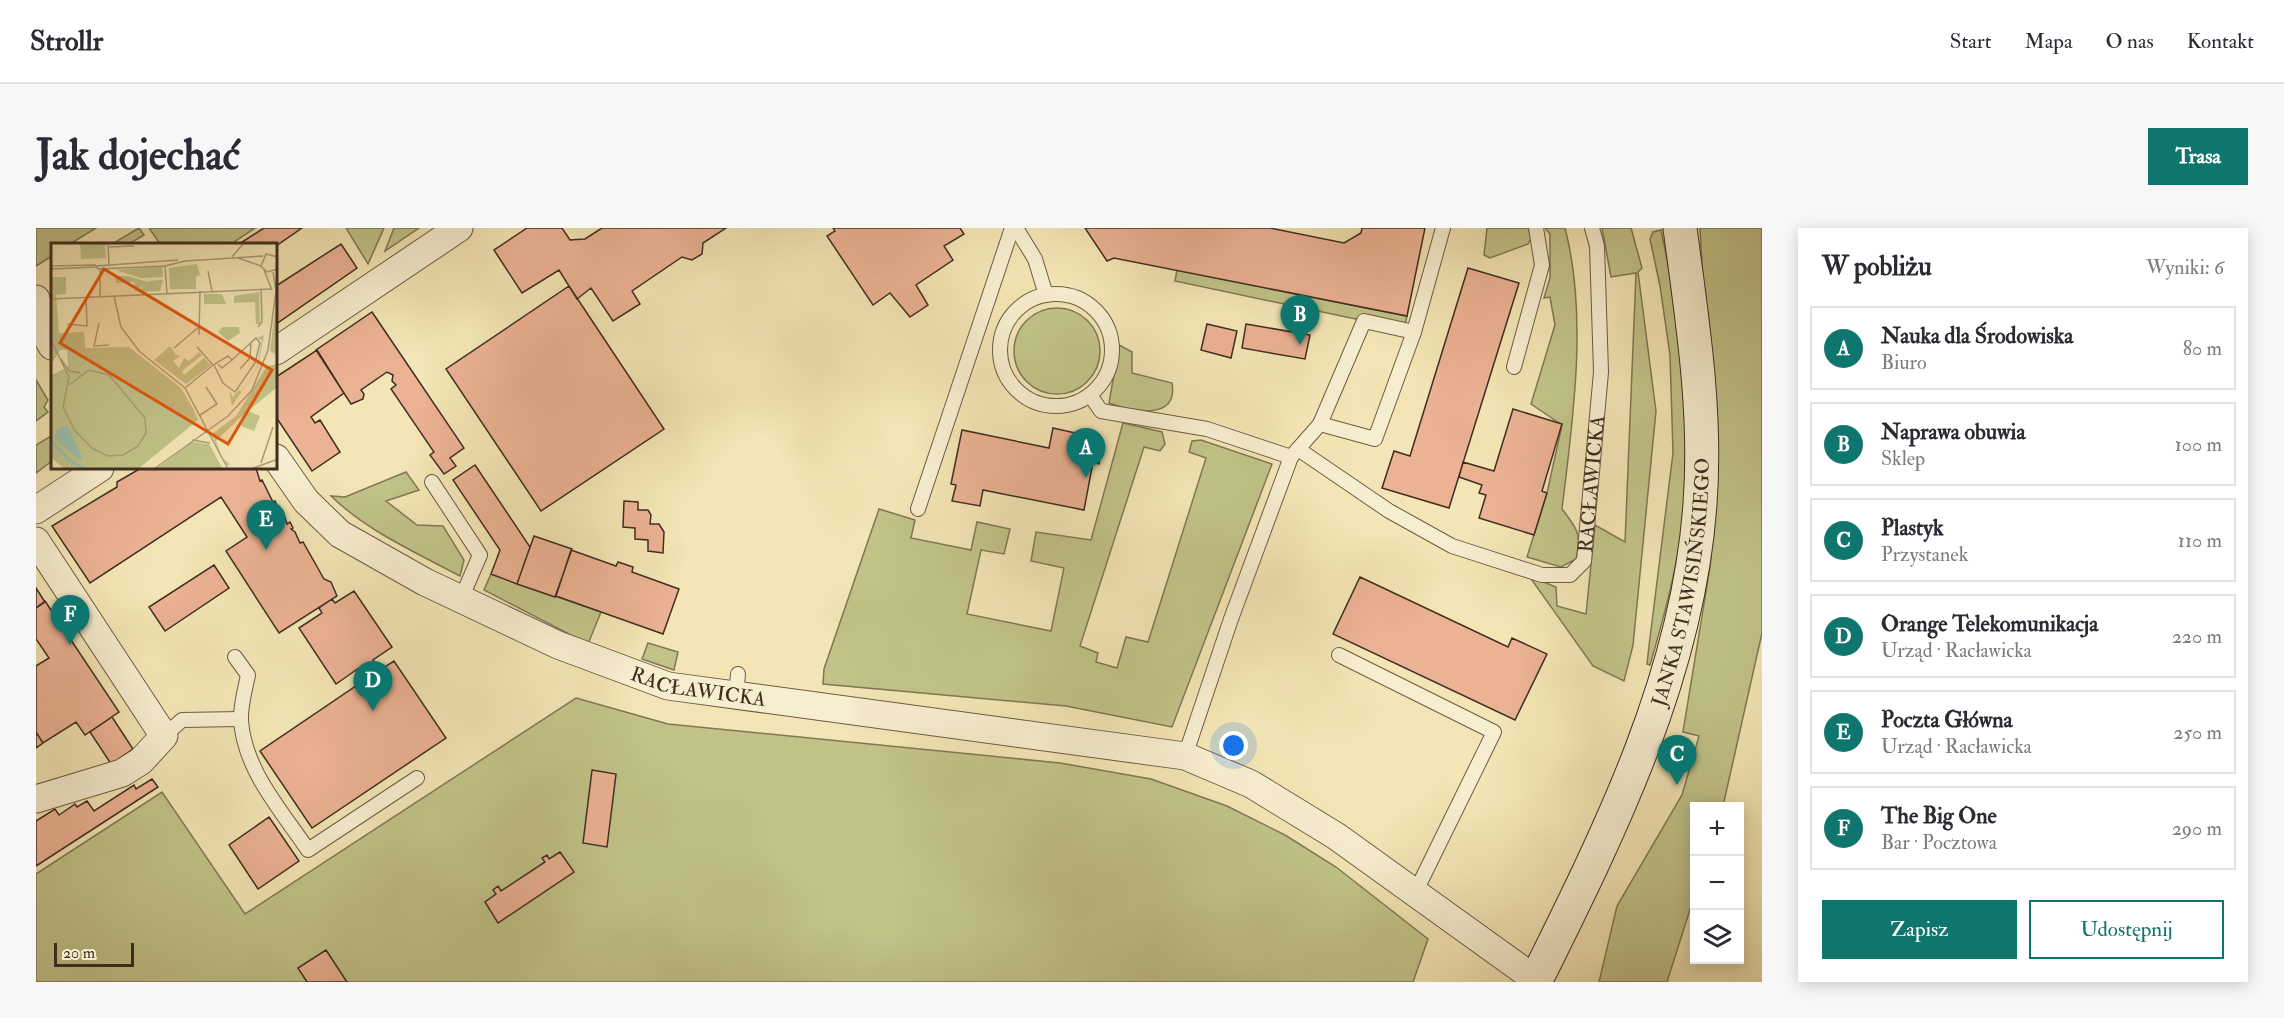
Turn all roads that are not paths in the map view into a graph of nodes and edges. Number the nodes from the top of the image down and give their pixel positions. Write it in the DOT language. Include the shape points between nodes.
graph roads {
  1 [pos="459,228"];
  2 [pos="1014,228"];
  3 [pos="1443,228"];
  4 [pos="1536,228"];
  5 [pos="1592,228"];
  6 [pos="1680,228"];
  7 [pos="1046,295"];
  8 [pos="36,299"];
  9 [pos="1414,332"];
  10 [pos="45,338"];
  11 [pos="278,350"];
  12 [pos="1514,367"];
  13 [pos="1090,395"];
  14 [pos="1320,424"];
  15 [pos="1294,453"];
  16 [pos="278,461"];
  17 [pos="97,470"];
  18 [pos="432,482"];
  19 [pos="918,509"];
  20 [pos="36,510"];
  21 [pos="36,541"];
  22 [pos="461,599"];
  23 [pos="1339,655"];
  24 [pos="235,657"];
  25 [pos="241,719"];
  26 [pos="164,736"];
  27 [pos="1185,756"];
  28 [pos="417,778"];
  29 [pos="36,799"];
  30 [pos="1416,891"];
  31 [pos="1536,981"];
  1 -- 11 [label="street"];
  2 -- 7 [label="lane" via="1035,259"];
  2 -- 19 [label="lane"];
  3 -- 9 [label="lane"];
  4 -- 12 [label="lane" via="1542,265"];
  5 -- 15 [label="lane, RACŁAWICKA" via="1597,246 1601,372 1584,561 1570,575 1542,575 1452,546"];
  6 -- 31 [label="street, JANKA STAWISIŃSKIEGO" via="1700,392 1700,504 1690,576 1677,642 1633,773"];
  7 -- 13 [label="lane" via="1062,294 1083,301 1109,329 1112,360 1101,385"];
  7 -- 13 [label="lane" via="1032,300 1010,318 1000,345 1005,374 1018,391 1036,403 1064,406"];
  8 -- 10 [label="street"];
  9 -- 14 [label="lane" via="1364,321"];
  9 -- 14 [label="lane" via="1375,439"];
  13 -- 15 [label="lane, RACŁAWICKA" via="1101,411 1207,429"];
  14 -- 15 [label="lane"];
  15 -- 27 [label="lane" via="1231,619"];
  16 -- 22 [label="street, RACŁAWICKA" via="306,501 340,534"];
  17 -- 20 [label="street"];
  18 -- 22 [label="lane" via="480,555"];
  21 -- 26 [label="street"];
  22 -- 27 [label="street, RACŁAWICKA" via="558,645 668,686 737,685"];
  23 -- 30 [label="lane" via="1494,732"];
  24 -- 25 [label="lane" via="248,675"];
  25 -- 26 [label="lane" via="182,720"];
  25 -- 28 [label="lane" via="254,770 308,850"];
  26 -- 29 [label="street" via="141,761 122,773"];
  27 -- 30 [label="street, RACŁAWICKA" via="1251,784"];
  30 -- 31 [label="street, RACŁAWICKA"];
}
